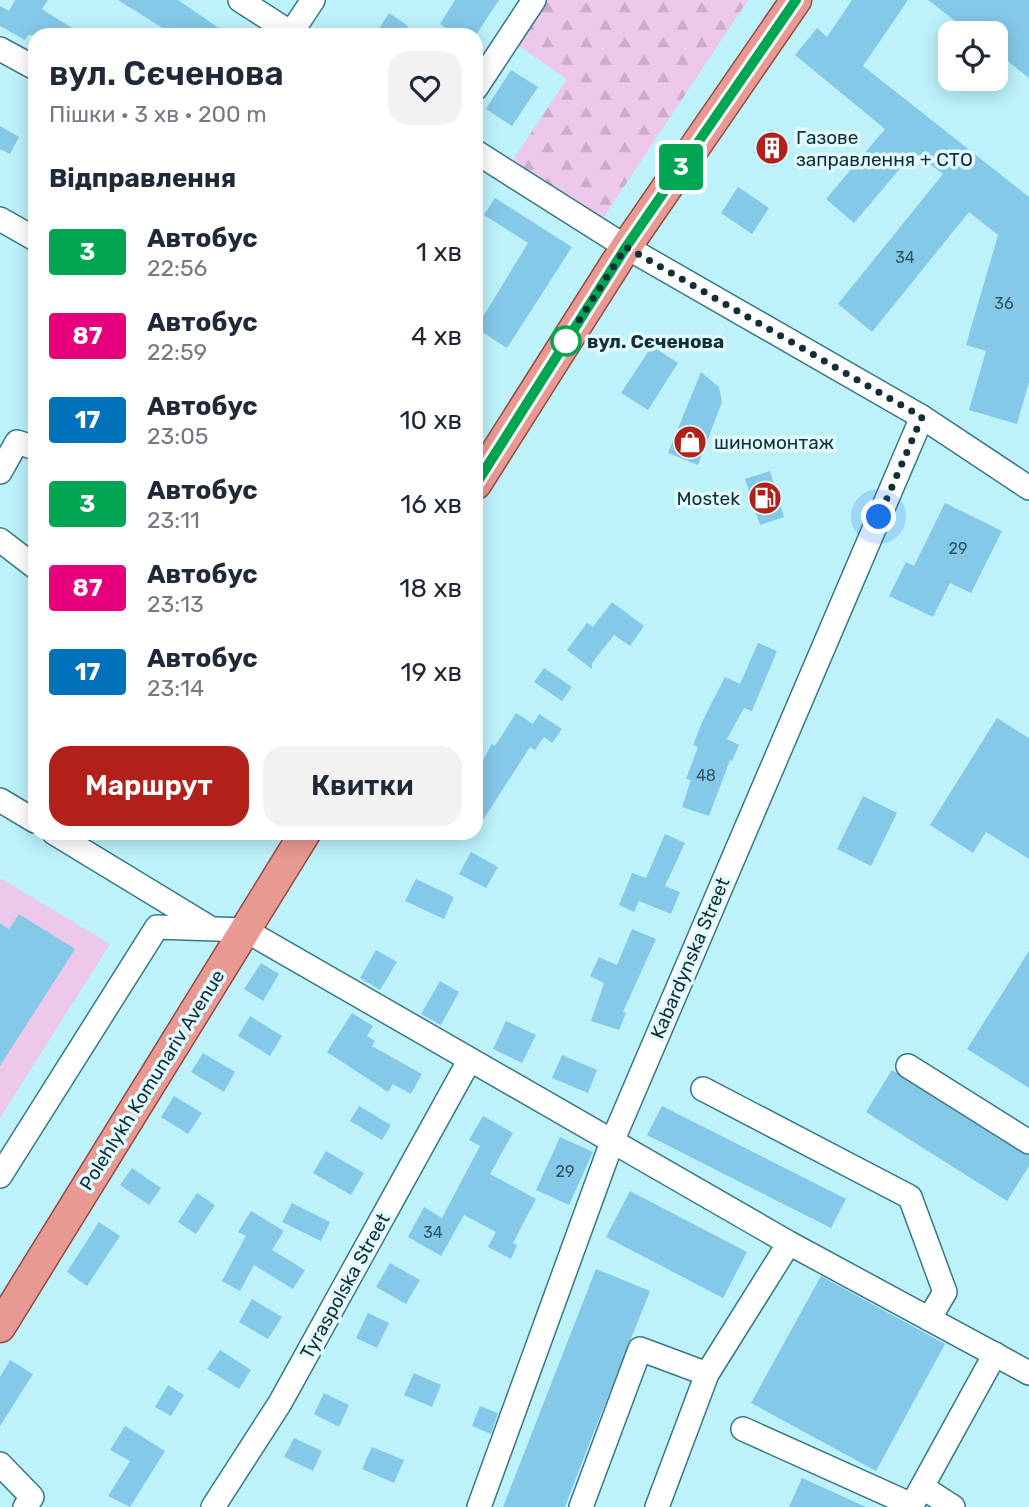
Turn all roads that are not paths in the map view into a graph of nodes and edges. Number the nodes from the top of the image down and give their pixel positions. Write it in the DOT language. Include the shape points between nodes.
graph roads {
  1 [pos="240,0"];
  2 [pos="313,0"];
  3 [pos="534,0"];
  4 [pos="796,0"];
  5 [pos="283,28"];
  6 [pos="296,28"];
  7 [pos="0,49"];
  8 [pos="28,64"];
  9 [pos="483,77"];
  10 [pos="483,156"];
  11 [pos="0,219"];
  12 [pos="28,235"];
  13 [pos="626,247"];
  14 [pos="922,417"];
  15 [pos="28,444"];
  16 [pos="0,472"];
  17 [pos="483,473"];
  18 [pos="1029,488"];
  19 [pos="0,540"];
  20 [pos="28,562"];
  21 [pos="0,800"];
  22 [pos="28,817"];
  23 [pos="66,840"];
  24 [pos="302,840"];
  25 [pos="209,927"];
  26 [pos="245,930"];
  27 [pos="469,1061"];
  28 [pos="908,1066"];
  29 [pos="703,1089"];
  30 [pos="612,1142"];
  31 [pos="1029,1142"];
  32 [pos="0,1176"];
  33 [pos="789,1243"];
  34 [pos="929,1319"];
  35 [pos="0,1327"];
  36 [pos="995,1354"];
  37 [pos="1029,1373"];
  38 [pos="706,1374"];
  39 [pos="743,1429"];
  40 [pos="0,1464"];
  41 [pos="922,1487"];
  42 [pos="25,1507"];
  43 [pos="213,1507"];
  44 [pos="479,1507"];
  45 [pos="581,1507"];
  46 [pos="657,1507"];
  47 [pos="953,1507"];
  1 -- 5 [label="street"];
  2 -- 6 [label="street"];
  3 -- 9 [label="street"];
  4 -- 13 [label="main road"];
  7 -- 8 [label="street"];
  10 -- 13 [label="street"];
  11 -- 12 [label="street"];
  13 -- 14 [label="street"];
  13 -- 17 [label="main road"];
  14 -- 18 [label="street"];
  14 -- 30 [label="street, Kabardynska Street"];
  15 -- 16 [label="street" via="14,445"];
  19 -- 20 [label="street"];
  21 -- 22 [label="street"];
  23 -- 25 [label="street"];
  24 -- 26 [label="main road, Polehlykh Komunariv Avenue"];
  25 -- 26 [label="street"];
  25 -- 32 [label="street" via="157,927"];
  26 -- 27 [label="street"];
  26 -- 35 [label="main road, Polehlykh Komunariv Avenue"];
  27 -- 30 [label="street"];
  27 -- 43 [label="street, Tyraspolska Street" via="280,1403"];
  28 -- 31 [label="street"];
  29 -- 34 [label="street" via="910,1196 945,1292"];
  30 -- 33 [label="street"];
  30 -- 44 [label="street, Kabardynska Street"];
  33 -- 34 [label="street"];
  33 -- 38 [label="street"];
  34 -- 36 [label="street"];
  36 -- 37 [label="street"];
  36 -- 41 [label="street"];
  38 -- 45 [label="street" via="640,1349"];
  38 -- 46 [label="street"];
  39 -- 41 [label="street" via="912,1505"];
  40 -- 42 [label="street" via="32,1497"];
  41 -- 47 [label="street"];
}
